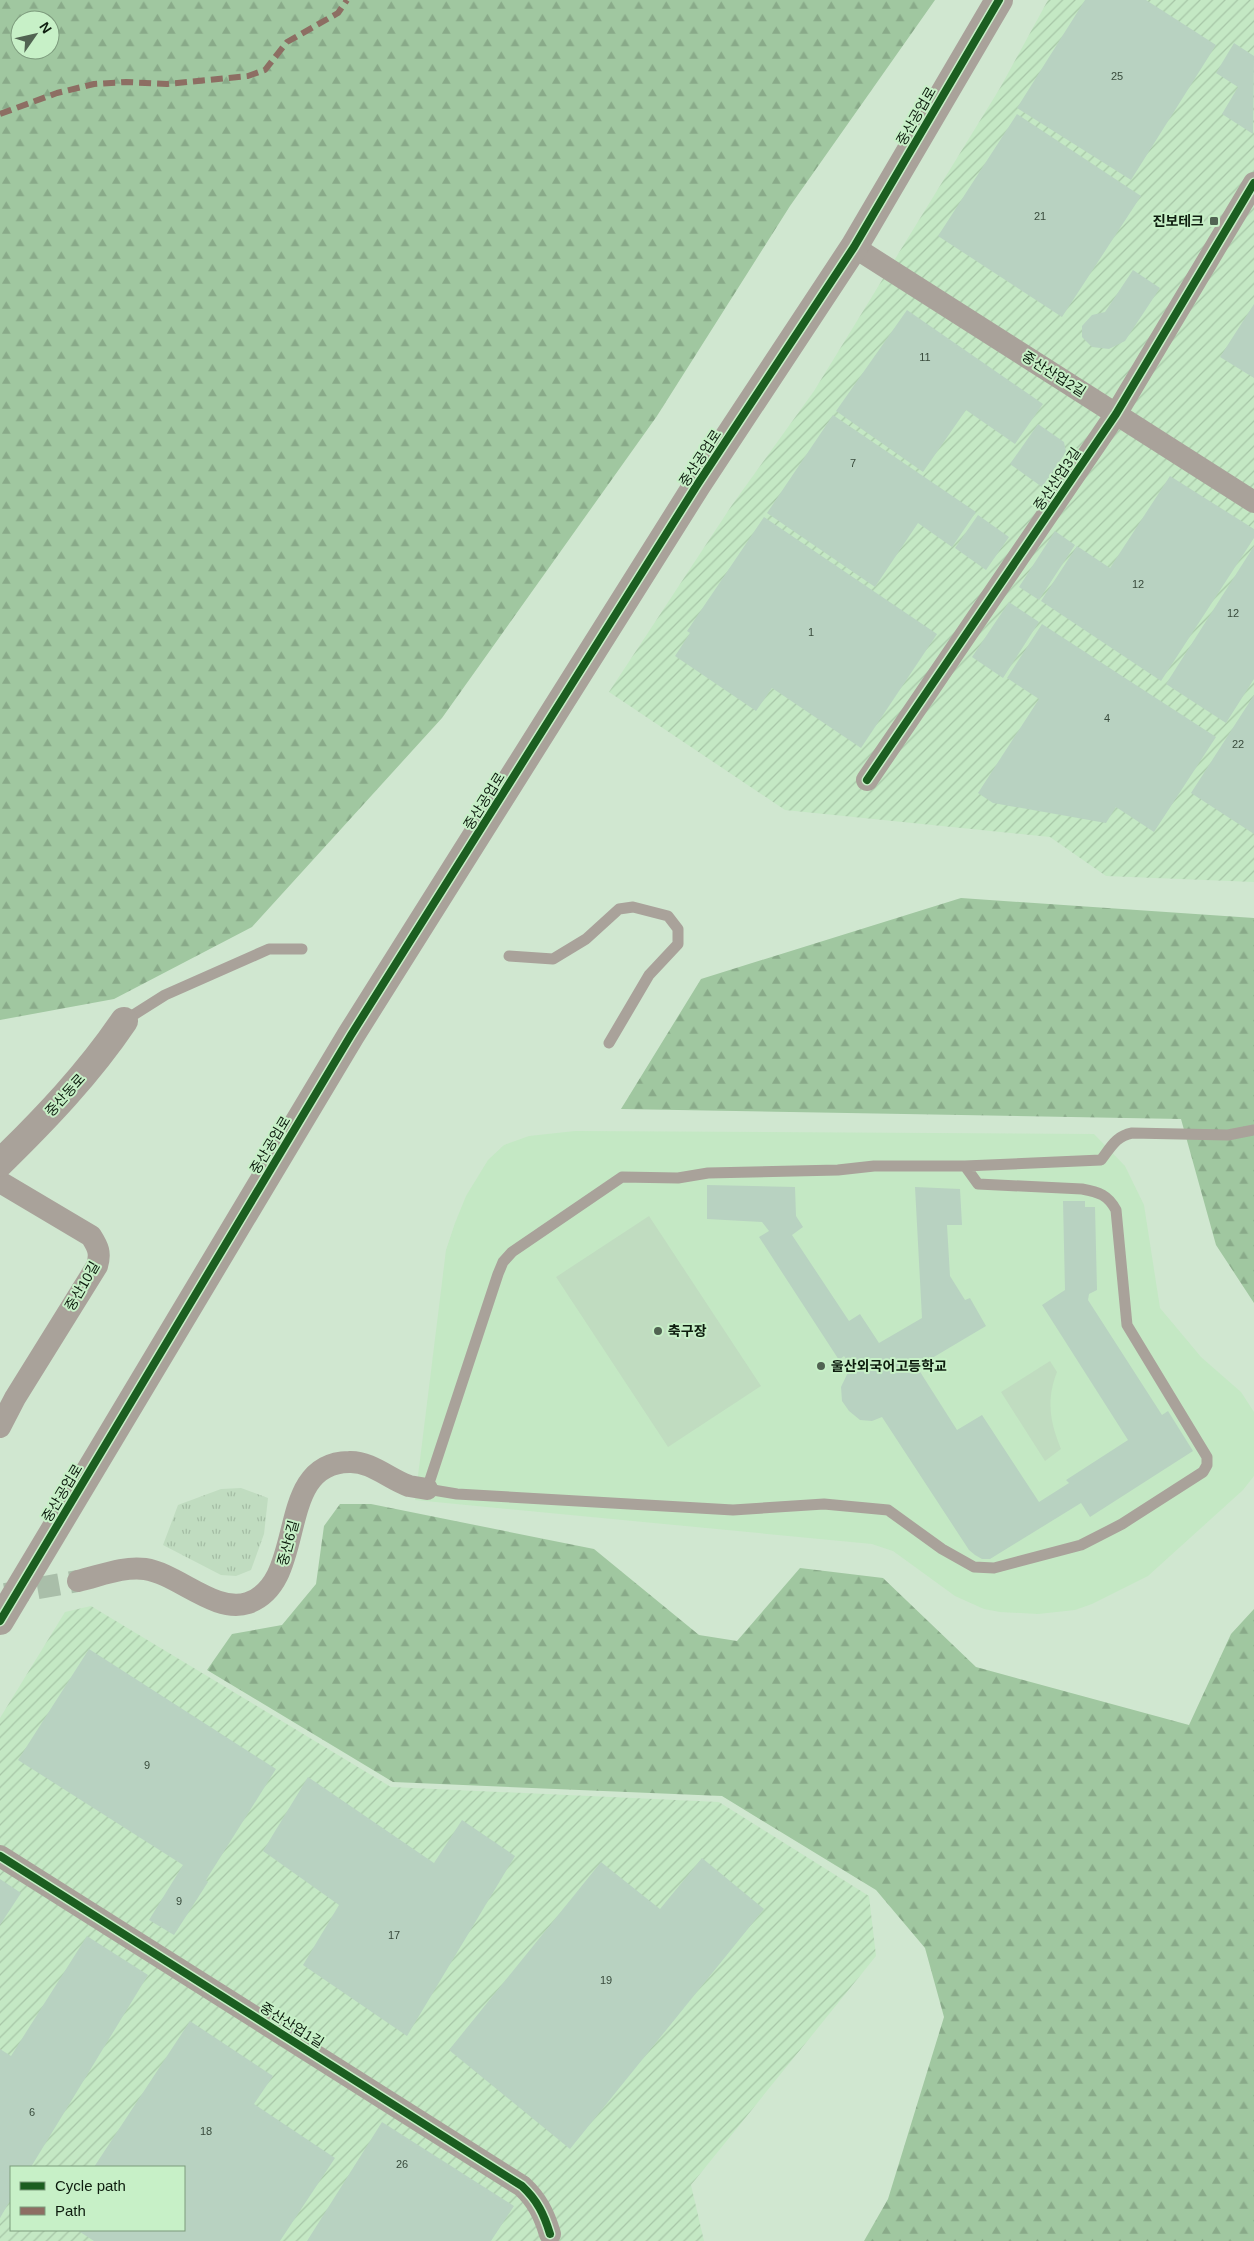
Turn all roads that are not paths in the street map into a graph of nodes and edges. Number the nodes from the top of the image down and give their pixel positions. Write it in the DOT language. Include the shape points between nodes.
graph roads {
  1 [pos="999,0"];
  2 [pos="1254,183"];
  3 [pos="854,247"];
  4 [pos="1116,414"];
  5 [pos="1254,502"];
  6 [pos="867,780"];
  7 [pos="302,949"];
  8 [pos="509,956"];
  9 [pos="124,1021"];
  10 [pos="609,1043"];
  11 [pos="1254,1130"];
  12 [pos="0,1163"];
  13 [pos="965,1166"];
  14 [pos="0,1182"];
  15 [pos="0,1427"];
  16 [pos="427,1489"];
  17 [pos="78,1581"];
  18 [pos="0,1622"];
  19 [pos="0,1856"];
  20 [pos="550,2234"];
  1 -- 3 [label="street, 중산공업로"];
  2 -- 4 [label="street, 중산산업3길"];
  3 -- 4 [label="street, 중산산업2길"];
  3 -- 18 [label="street, 중산공업로" via="697,484 356,1026"];
  4 -- 5 [label="street, 중산산업2길"];
  4 -- 6 [label="street, 중산산업3길"];
  7 -- 9 [label="lane" via="269,949 165,996"];
  8 -- 10 [label="lane" via="553,959 586,939 619,909 633,906 668,916 678,929 678,944 649,975"];
  9 -- 12 [label="street, 중산동로" via="101,1055"];
  11 -- 13 [label="lane" via="1228,1135 1122,1135 1102,1160"];
  13 -- 16 [label="lane" via="874,1166 678,1178 622,1177 612,1182 512,1252 503,1262"];
  13 -- 16 [label="lane" via="978,1184 1099,1192 1110,1199 1116,1210 1127,1325 1207,1457 1203,1472 1122,1524 1081,1545 994,1568 974,1567 942,1550 888,1510 824,1504 734,1510 457,1494"];
  14 -- 15 [label="street, 중산10길" via="91,1236 100,1255 97,1266 14,1398"];
  16 -- 17 [label="street, 중산6길" via="408,1485 356,1462 343,1462 326,1468 301,1496 278,1575 265,1592 246,1603 220,1602 168,1576 148,1570 126,1569"];
  19 -- 20 [label="street, 중산산업1길" via="522,2186 535,2198"];
}
